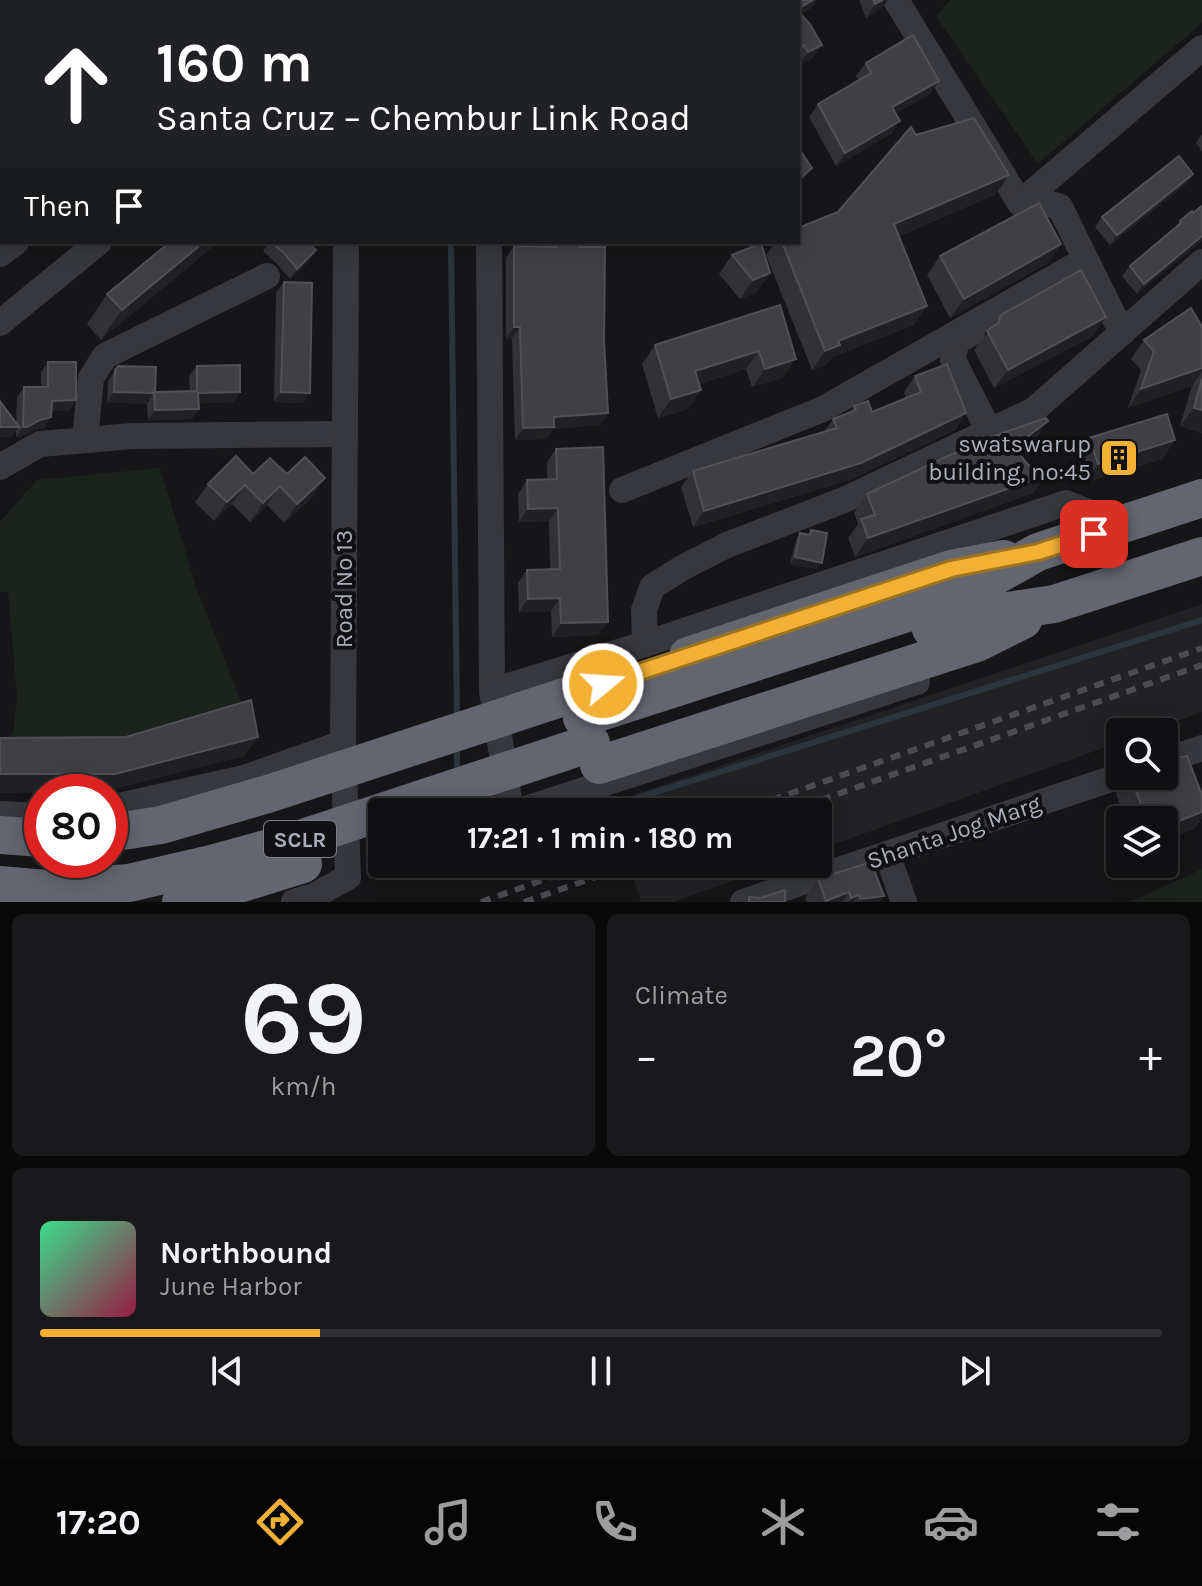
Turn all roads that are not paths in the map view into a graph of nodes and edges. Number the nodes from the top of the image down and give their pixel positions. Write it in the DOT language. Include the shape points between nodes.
graph roads {
  1 [pos="896,0"];
  2 [pos="1202,48"];
  3 [pos="1020,203"];
  4 [pos="97,244"];
  5 [pos="346,244"];
  6 [pos="489,244"];
  7 [pos="1202,262"];
  8 [pos="1087,263"];
  9 [pos="267,276"];
  10 [pos="0,323"];
  11 [pos="1122,333"];
  12 [pos="989,431"];
  13 [pos="345,434"];
  14 [pos="85,440"];
  15 [pos="0,467"];
  16 [pos="622,490"];
  17 [pos="1202,498"];
  18 [pos="1122,525"];
  19 [pos="1202,556"];
  20 [pos="1054,604"];
  21 [pos="1009,627"];
  22 [pos="645,644"];
  23 [pos="492,691"];
  24 [pos="586,730"];
  25 [pos="343,743"];
  26 [pos="1202,748"];
  27 [pos="1178,756"];
  28 [pos="1106,781"];
  29 [pos="480,798"];
  30 [pos="511,798"];
  31 [pos="557,798"];
  32 [pos="128,804"];
  33 [pos="0,814"];
  34 [pos="24,815"];
  35 [pos="128,830"];
  36 [pos="0,835"];
  37 [pos="24,837"];
  38 [pos="368,842"];
  39 [pos="887,854"];
  40 [pos="0,863"];
  41 [pos="0,885"];
  42 [pos="181,902"];
  43 [pos="294,902"];
  44 [pos="743,902"];
  45 [pos="904,902"];
  1 -- 3 [label="street"];
  2 -- 3 [label="street"];
  3 -- 8 [label="street" via="1060,207"];
  4 -- 10 [label="street"];
  5 -- 13 [label="street, Road No 13"];
  6 -- 23 [label="street"];
  7 -- 11 [label="street"];
  8 -- 11 [label="street"];
  8 -- 12 [label="street" via="956,342 953,360"];
  8 -- 16 [label="street" via="823,409"];
  9 -- 14 [label="street" via="105,356 91,378"];
  11 -- 12 [label="street" via="1034,410"];
  12 -- 22 [label="street" via="682,568 652,587 644,610"];
  13 -- 14 [label="street"];
  13 -- 25 [label="street, Road No 13"];
  14 -- 15 [label="street" via="40,444"];
  17 -- 18 [label="highway, SCLR"];
  18 -- 22 [label="street" via="1066,503"];
  18 -- 24 [label="highway, SCLR" via="1038,552 960,596"];
  19 -- 20 [label="highway, SCLR"];
  20 -- 21 [label="highway"];
  20 -- 24 [label="highway, SCLR" via="968,617"];
  21 -- 24 [label="highway" via="977,643"];
  21 -- 31 [label="street" via="997,655"];
  22 -- 23 [label="street"];
  23 -- 30 [label="street"];
  24 -- 29 [label="highway"];
  24 -- 35 [label="highway, bridge" via="271,793"];
  24 -- 40 [label="highway, SCLR" via="206,842 126,860 47,866"];
  24 -- 41 [label="highway, SCLR, bridge" via="291,842 211,864 129,883 47,889"];
  25 -- 32 [label="street" via="244,778"];
  25 -- 43 [label="street, Road No 13" via="348,877"];
  26 -- 27 [label="street"];
  28 -- 39 [label="street, Shanta Jog Marg"];
  33 -- 34 [label="street"];
  36 -- 37 [label="highway"];
  38 -- 42 [label="highway, bridge"];
  39 -- 44 [label="street, Shanta Jog Marg"];
  39 -- 45 [label="street"];
}
